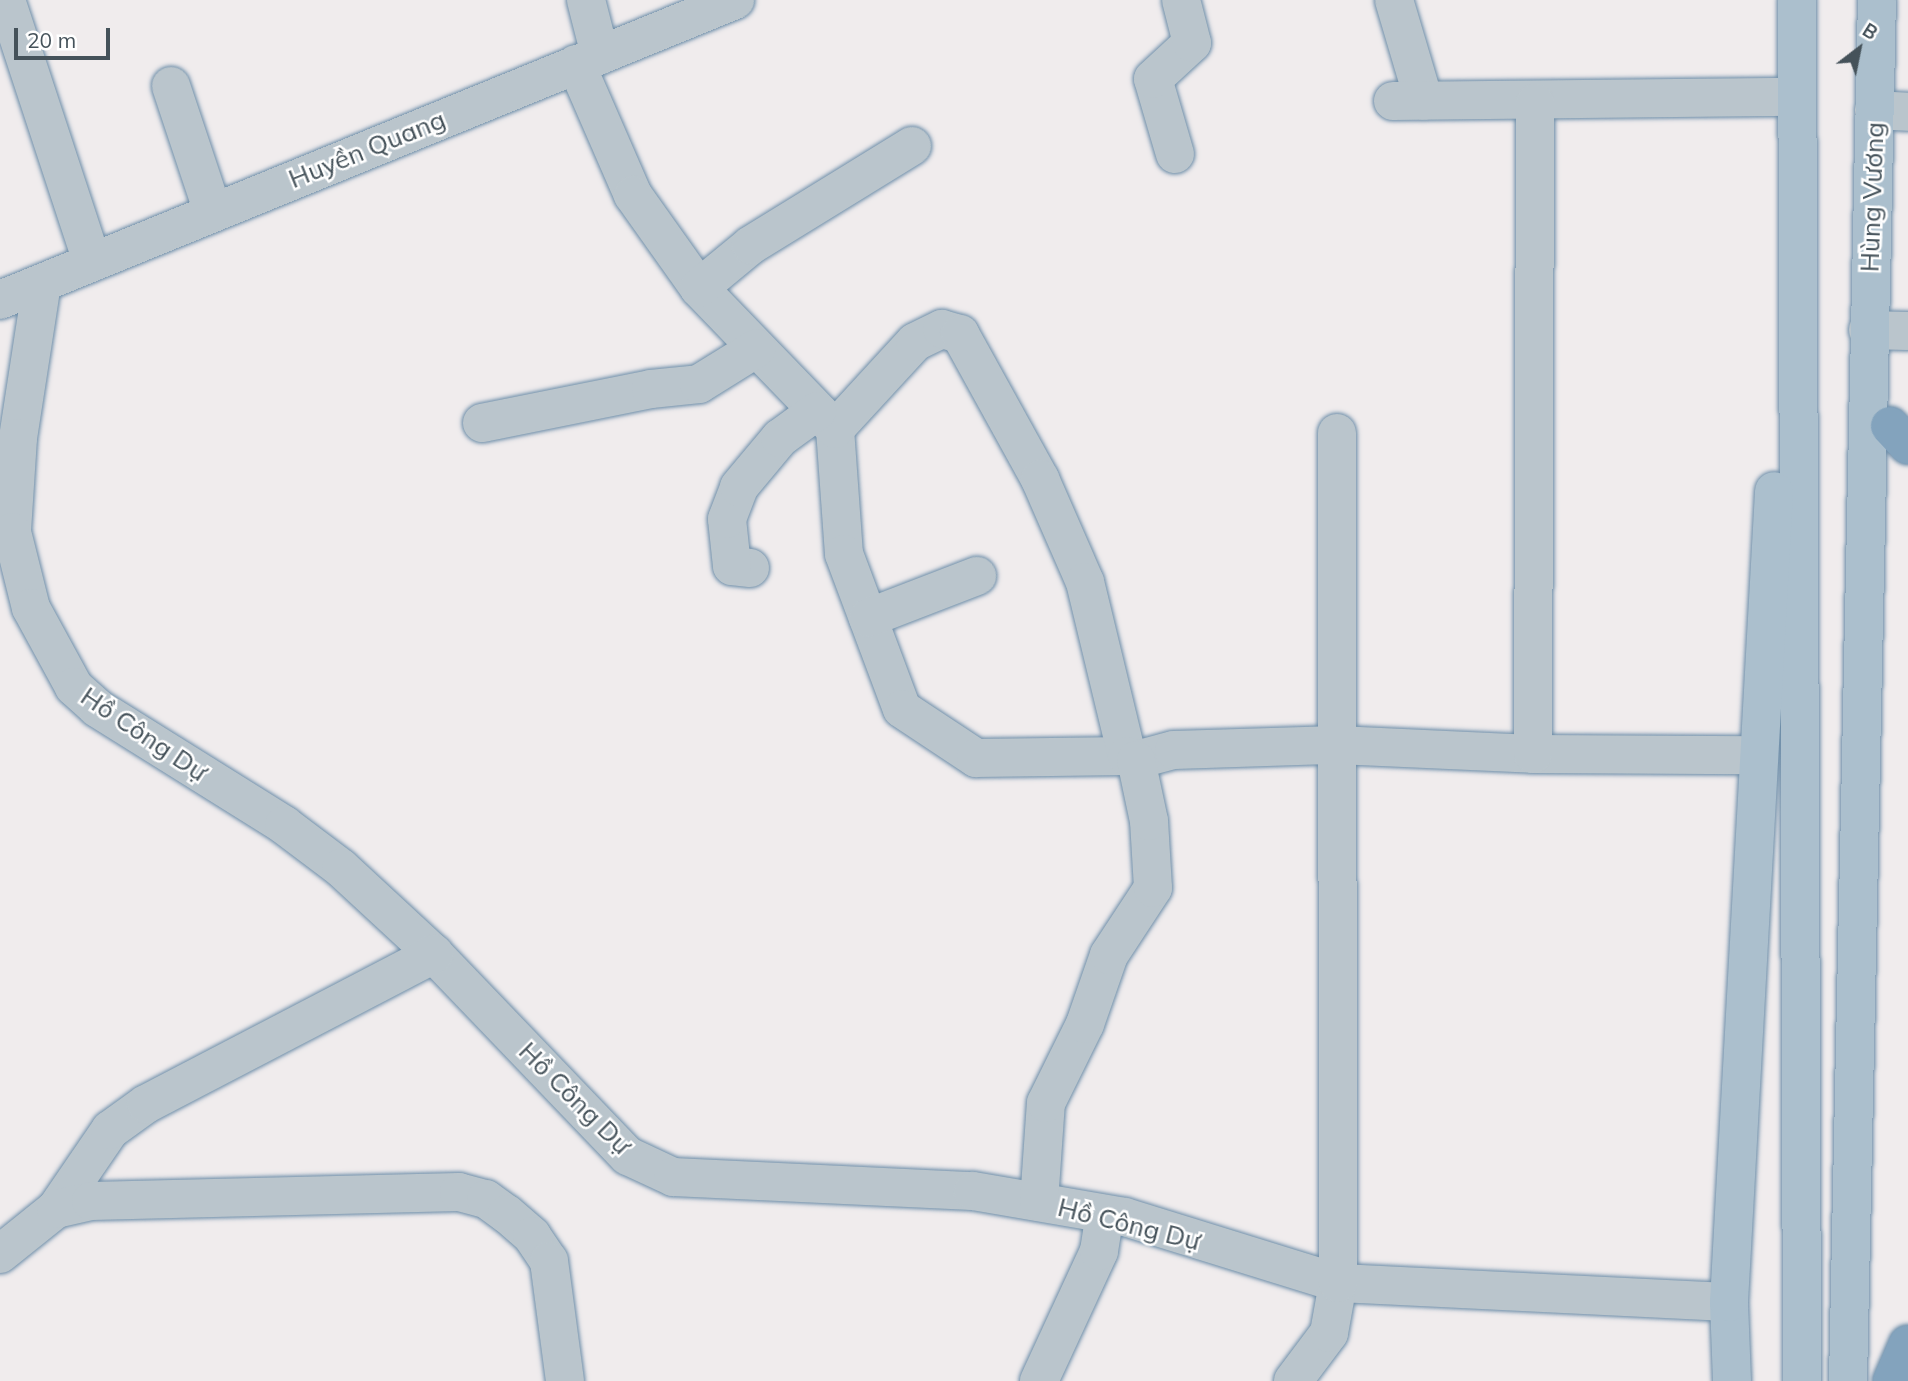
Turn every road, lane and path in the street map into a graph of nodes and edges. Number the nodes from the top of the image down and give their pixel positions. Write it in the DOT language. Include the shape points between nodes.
graph roads {
  1 [pos="6,0"];
  2 [pos="586,0"];
  3 [pos="735,0"];
  4 [pos="1181,0"];
  5 [pos="1394,0"];
  6 [pos="1797,0"];
  7 [pos="1877,0"];
  8 [pos="588,60"];
  9 [pos="171,86"];
  10 [pos="1795,96"];
  11 [pos="1535,103"];
  12 [pos="1891,111"];
  13 [pos="912,146"];
  14 [pos="1795,146"];
  15 [pos="1175,154"];
  16 [pos="213,212"];
  17 [pos="92,262"];
  18 [pos="42,283"];
  19 [pos="699,288"];
  20 [pos="0,300"];
  21 [pos="1868,330"];
  22 [pos="1908,331"];
  23 [pos="757,348"];
  24 [pos="1867,394"];
  25 [pos="826,420"];
  26 [pos="482,424"];
  27 [pos="1337,433"];
  28 [pos="1899,436"];
  29 [pos="750,568"];
  30 [pos="977,576"];
  31 [pos="868,618"];
  32 [pos="1337,745"];
  33 [pos="1533,754"];
  34 [pos="1757,755"];
  35 [pos="1132,758"];
  36 [pos="434,954"];
  37 [pos="1039,1202"];
  38 [pos="56,1209"];
  39 [pos="1105,1214"];
  40 [pos="0,1254"];
  41 [pos="1338,1283"];
  42 [pos="1730,1302"];
  43 [pos="1908,1344"];
  44 [pos="565,1381"];
  45 [pos="1039,1381"];
  46 [pos="1293,1381"];
  47 [pos="1732,1381"];
  48 [pos="1802,1381"];
  49 [pos="1848,1381"];
  50 [pos="1867,1381"];
  51 [pos="1892,1381"];
  1 -- 17 [label="street"];
  2 -- 8 [label="street"];
  3 -- 8 [label="street, Huyền Quang"];
  4 -- 15 [label="street" via="1192,43 1153,79"];
  5 -- 11 [label="street" via="1409,101"];
  6 -- 10 [label="main road"];
  7 -- 12 [label="main road, Hùng Vương"];
  8 -- 16 [label="street, Huyền Quang"];
  8 -- 19 [label="street" via="634,194"];
  9 -- 16 [label="street"];
  10 -- 11 [label="street"];
  10 -- 14 [label="main road"];
  11 -- 33 [label="street"];
  12 -- 21 [label="main road, Hùng Vương"];
  13 -- 19 [label="street" via="761,239"];
  14 -- 34 [label="main road"];
  14 -- 48 [label="main road"];
  16 -- 17 [label="street, Huyền Quang"];
  17 -- 18 [label="street, Huyền Quang"];
  18 -- 20 [label="street, Huyền Quang"];
  18 -- 36 [label="street, Hồ Công Dự" via="18,438 12,532 31,608 74,687 97,708 284,825 341,869"];
  19 -- 23 [label="street"];
  21 -- 22 [label="street"];
  21 -- 24 [label="main road, Hùng Vương"];
  23 -- 25 [label="street"];
  23 -- 26 [label="street" via="699,384 651,389"];
  24 -- 28 [label="main road"];
  24 -- 49 [label="main road, Hùng Vương"];
  25 -- 29 [label="street" via="780,438 739,487 727,519 732,566"];
  25 -- 31 [label="street" via="844,554"];
  25 -- 35 [label="street" via="915,342 942,329 952,328 960,334 1040,479 1085,582"];
  27 -- 32 [label="street"];
  28 -- 50 [label="main road"];
  30 -- 31 [label="street"];
  31 -- 35 [label="street" via="902,709 976,758"];
  32 -- 33 [label="street"];
  32 -- 35 [label="street" via="1174,750"];
  32 -- 41 [label="street"];
  33 -- 34 [label="street"];
  34 -- 42 [label="main road"];
  35 -- 37 [label="street" via="1149,821 1153,888 1109,955 1085,1024 1046,1102"];
  36 -- 37 [label="street, Hồ Công Dự" via="628,1156 673,1177 973,1191"];
  36 -- 38 [label="street" via="146,1104 110,1130"];
  37 -- 39 [label="street, Hồ Công Dự"];
  38 -- 40 [label="street"];
  38 -- 44 [label="street" via="91,1202 458,1192 486,1199 532,1236 549,1261"];
  39 -- 41 [label="street, Hồ Công Dự"];
  39 -- 45 [label="street" via="1099,1251"];
  41 -- 42 [label="street, Hồ Công Dự"];
  41 -- 46 [label="street" via="1329,1333"];
  42 -- 47 [label="main road"];
  43 -- 51 [label="highway"];
}
